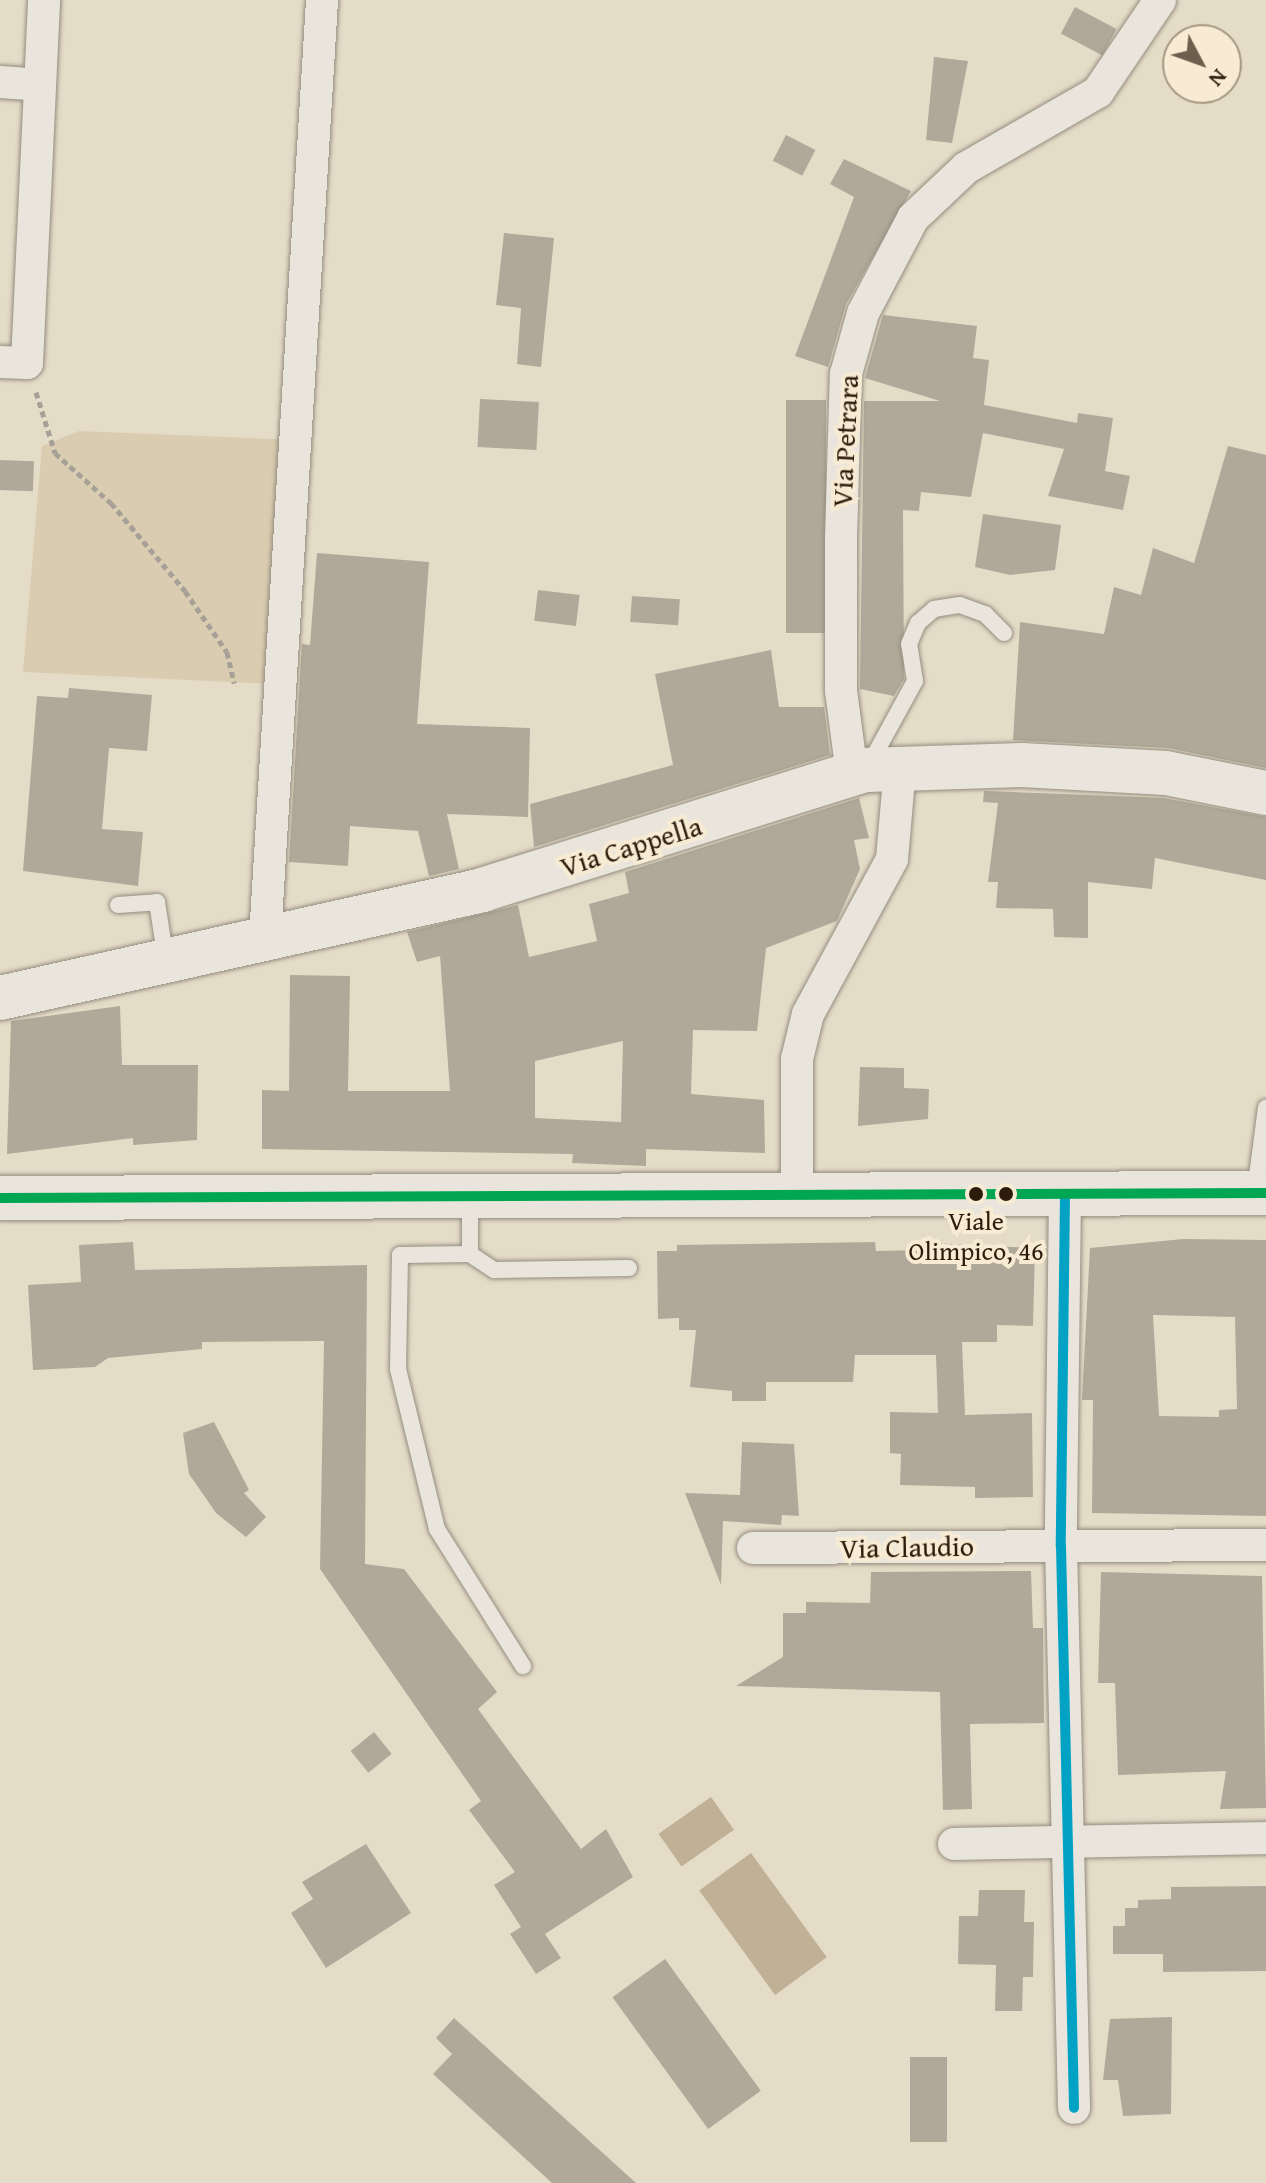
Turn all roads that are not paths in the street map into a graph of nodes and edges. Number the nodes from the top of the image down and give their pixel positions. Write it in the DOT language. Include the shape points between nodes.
graph roads {
  1 [pos="44,0"];
  2 [pos="322,0"];
  3 [pos="1160,0"];
  4 [pos="0,82"];
  5 [pos="39,85"];
  6 [pos="13,362"];
  7 [pos="1004,633"];
  8 [pos="873,771"];
  9 [pos="1266,793"];
  10 [pos="118,905"];
  11 [pos="265,938"];
  12 [pos="166,963"];
  13 [pos="0,998"];
  14 [pos="1266,1108"];
  15 [pos="1260,1193"];
  16 [pos="1065,1195"];
  17 [pos="0,1198"];
  18 [pos="470,1199"];
  19 [pos="797,1199"];
  20 [pos="470,1254"];
  21 [pos="629,1268"];
  22 [pos="1266,1545"];
  23 [pos="1061,1546"];
  24 [pos="753,1548"];
  25 [pos="523,1666"];
  26 [pos="1069,1838"];
  27 [pos="1266,1838"];
  28 [pos="954,1844"];
  29 [pos="1074,2108"];
  1 -- 5 [label="street"];
  2 -- 11 [label="street"];
  3 -- 8 [label="street, Via Petrara" via="1098,92 966,168 913,218 863,313 846,374 841,690"];
  4 -- 5 [label="street"];
  5 -- 6 [label="street"];
  7 -- 8 [label="lane" via="985,614 960,605 934,609 918,623 909,644 915,681"];
  8 -- 9 [label="street, Via Cappella" via="1166,773"];
  8 -- 11 [label="street, Via Cappella" via="620,852"];
  8 -- 19 [label="street, Via Petrara" via="888,869 808,1014 797,1059"];
  10 -- 12 [label="lane" via="157,902"];
  11 -- 12 [label="street, Via Cappella"];
  12 -- 13 [label="street, Via Cappella"];
  14 -- 15 [label="lane"];
  15 -- 16 [label="street"];
  16 -- 19 [label="street"];
  16 -- 23 [label="street"];
  17 -- 18 [label="street"];
  18 -- 19 [label="street"];
  18 -- 20 [label="lane"];
  20 -- 21 [label="lane" via="494,1270"];
  20 -- 25 [label="lane" via="400,1255 398,1369 437,1529"];
  22 -- 23 [label="street, Via Claudio"];
  23 -- 24 [label="street, Via Claudio"];
  23 -- 26 [label="street"];
  26 -- 27 [label="street"];
  26 -- 28 [label="street"];
  26 -- 29 [label="street"];
}
